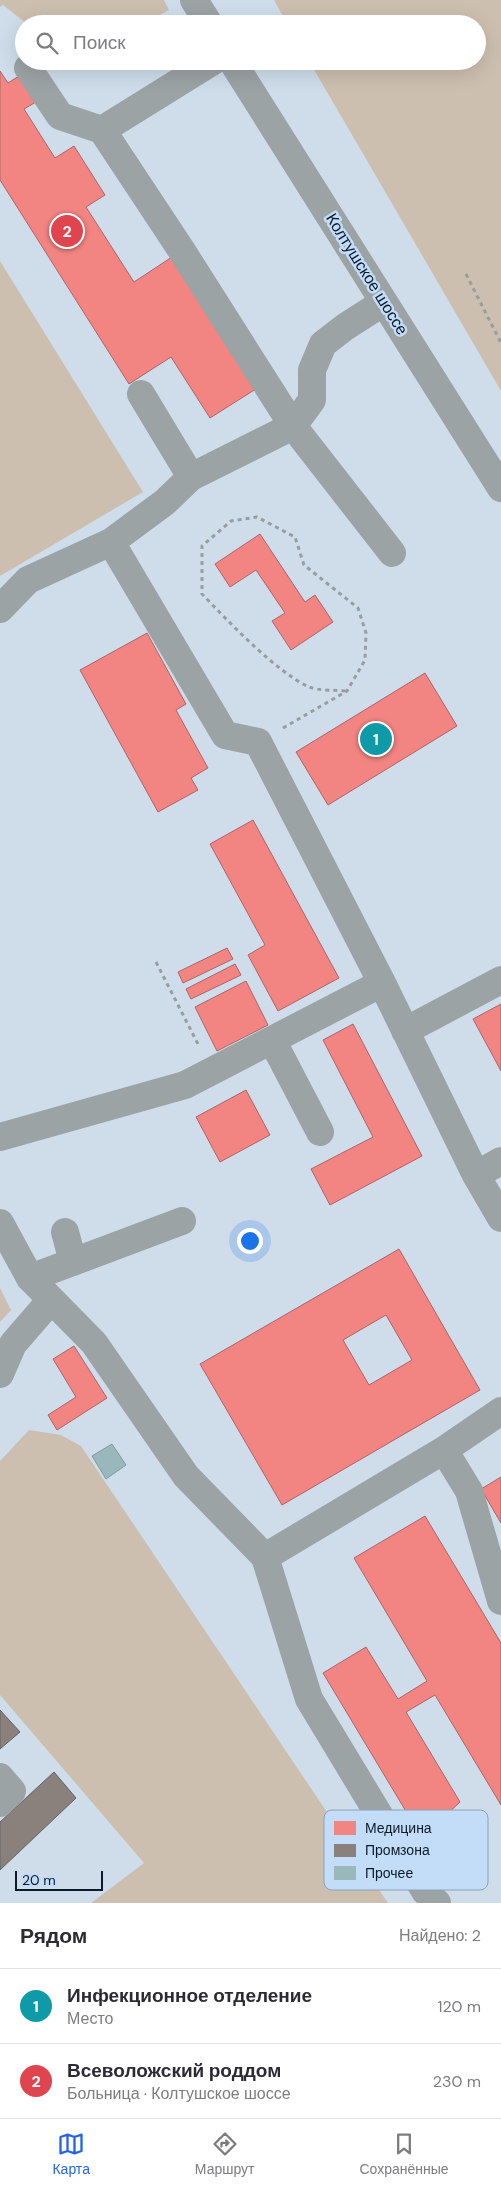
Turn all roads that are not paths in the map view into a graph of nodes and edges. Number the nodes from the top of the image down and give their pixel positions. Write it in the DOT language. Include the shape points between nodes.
graph roads {
  1 [pos="194,0"];
  2 [pos="203,15"];
  3 [pos="29,70"];
  4 [pos="199,70"];
  5 [pos="238,70"];
  6 [pos="102,130"];
  7 [pos="384,302"];
  8 [pos="141,394"];
  9 [pos="293,426"];
  10 [pos="191,477"];
  11 [pos="501,488"];
  12 [pos="110,542"];
  13 [pos="392,553"];
  14 [pos="0,609"];
  15 [pos="501,980"];
  16 [pos="382,983"];
  17 [pos="406,1031"];
  18 [pos="272,1040"];
  19 [pos="320,1132"];
  20 [pos="0,1137"];
  21 [pos="501,1161"];
  22 [pos="476,1175"];
  23 [pos="501,1218"];
  24 [pos="182,1221"];
  25 [pos="0,1223"];
  26 [pos="65,1232"];
  27 [pos="72,1262"];
  28 [pos="30,1278"];
  29 [pos="52,1300"];
  30 [pos="0,1374"];
  31 [pos="501,1411"];
  32 [pos="444,1450"];
  33 [pos="266,1558"];
  34 [pos="501,1601"];
  35 [pos="0,1777"];
  36 [pos="0,1803"];
  37 [pos="376,1810"];
  38 [pos="424,1890"];
  39 [pos="437,1903"];
  1 -- 2 [label="street"];
  3 -- 6 [label="street" via="60,116"];
  4 -- 6 [label="street"];
  5 -- 7 [label="street, Колтушское шоссе"];
  6 -- 9 [label="street"];
  7 -- 9 [label="street" via="323,344 312,370 312,400"];
  7 -- 11 [label="street, Колтушское шоссе"];
  8 -- 10 [label="street"];
  9 -- 10 [label="street"];
  9 -- 13 [label="street"];
  10 -- 12 [label="street" via="166,502"];
  12 -- 14 [label="street" via="28,580"];
  12 -- 16 [label="street" via="224,735 258,742"];
  15 -- 17 [label="street"];
  16 -- 17 [label="street"];
  16 -- 18 [label="street"];
  17 -- 22 [label="street"];
  18 -- 19 [label="street"];
  18 -- 20 [label="street" via="185,1085"];
  21 -- 22 [label="street"];
  22 -- 23 [label="street"];
  24 -- 27 [label="street"];
  25 -- 28 [label="street"];
  26 -- 27 [label="street"];
  27 -- 28 [label="street"];
  28 -- 29 [label="street"];
  29 -- 30 [label="street" via="14,1344"];
  29 -- 33 [label="street" via="94,1343 186,1476"];
  31 -- 32 [label="street"];
  32 -- 33 [label="street"];
  32 -- 34 [label="street" via="469,1491"];
  33 -- 37 [label="street" via="309,1699"];
  35 -- 36 [label="street" via="12,1791"];
  38 -- 39 [label="street"];
}
